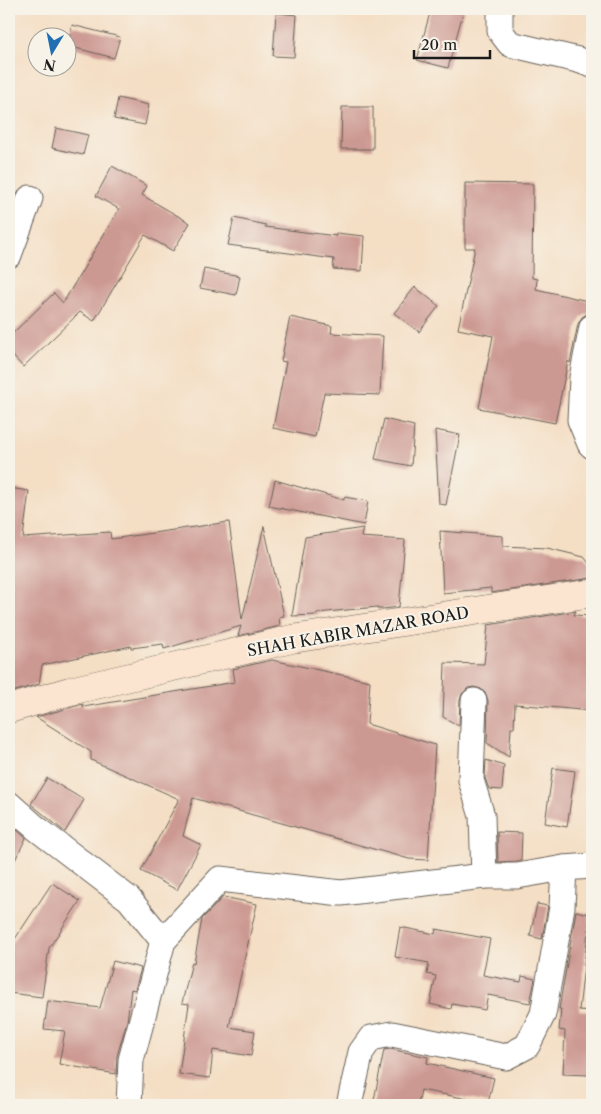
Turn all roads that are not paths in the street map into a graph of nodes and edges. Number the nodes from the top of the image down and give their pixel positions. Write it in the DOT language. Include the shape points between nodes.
graph roads {
  1 [pos="500,9"];
  2 [pos="592,64"];
  3 [pos="30,198"];
  4 [pos="9,255"];
  5 [pos="592,327"];
  6 [pos="592,446"];
  7 [pos="592,593"];
  8 [pos="474,701"];
  9 [pos="9,709"];
  10 [pos="9,804"];
  11 [pos="592,866"];
  12 [pos="564,868"];
  13 [pos="484,876"];
  14 [pos="163,941"];
  15 [pos="128,1105"];
  16 [pos="349,1105"];
  1 -- 2 [label="street" via="500,31 510,44"];
  3 -- 4 [label="street"];
  5 -- 6 [label="street" via="582,378 580,420"];
  7 -- 9 [label="street, SHAH KABIR MAZAR ROAD" via="292,639 70,691"];
  8 -- 13 [label="street" via="471,780 482,816"];
  10 -- 14 [label="street" via="129,899"];
  11 -- 12 [label="street"];
  12 -- 13 [label="street" via="517,876"];
  12 -- 16 [label="street" via="562,907 543,1014 527,1046 506,1057 392,1034 371,1038 361,1052"];
  13 -- 14 [label="street" via="341,893 220,879"];
  14 -- 15 [label="street" via="131,1060"];
}
